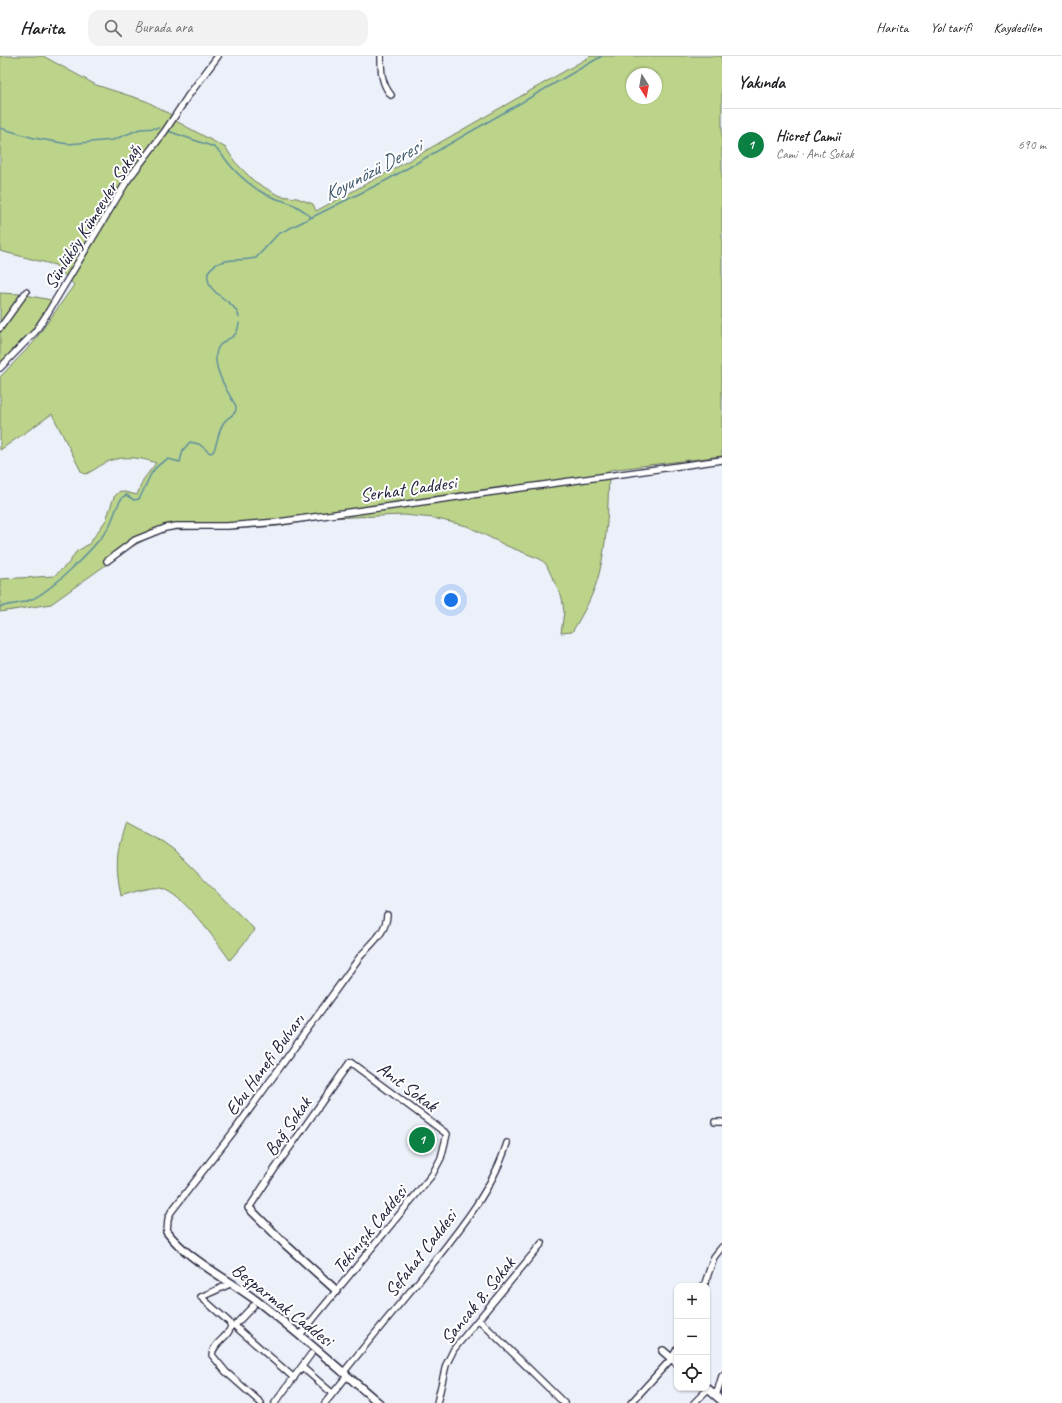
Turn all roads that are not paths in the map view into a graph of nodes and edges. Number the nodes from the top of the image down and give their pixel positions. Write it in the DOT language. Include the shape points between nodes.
graph roads {
  1 [pos="218,56"];
  2 [pos="381,56"];
  3 [pos="391,95"];
  4 [pos="26,292"];
  5 [pos="0,328"];
  6 [pos="0,368"];
  7 [pos="722,460"];
  8 [pos="107,561"];
  9 [pos="387,915"];
  10 [pos="350,1062"];
  11 [pos="715,1122"];
  12 [pos="722,1122"];
  13 [pos="448,1134"];
  14 [pos="507,1143"];
  15 [pos="250,1208"];
  16 [pos="167,1232"];
  17 [pos="542,1243"];
  18 [pos="722,1247"];
  19 [pos="232,1283"];
  20 [pos="705,1283"];
  21 [pos="337,1291"];
  22 [pos="253,1306"];
  23 [pos="479,1320"];
  24 [pos="300,1335"];
  25 [pos="663,1351"];
  26 [pos="312,1354"];
  27 [pos="674,1360"];
  28 [pos="302,1367"];
  29 [pos="345,1374"];
  30 [pos="722,1376"];
  31 [pos="294,1378"];
  32 [pos="705,1391"];
  33 [pos="710,1391"];
  34 [pos="332,1394"];
  35 [pos="716,1396"];
  36 [pos="722,1401"];
  37 [pos="261,1403"];
  38 [pos="275,1403"];
  39 [pos="325,1403"];
  40 [pos="379,1403"];
  41 [pos="437,1403"];
  42 [pos="564,1403"];
  43 [pos="631,1403"];
  44 [pos="694,1403"];
  1 -- 6 [label="street, Sünlüköy Kümeevler Sokağı" via="128,181 48,314 35,332"];
  2 -- 3 [label="street" via="382,79"];
  4 -- 5 [label="street, Sünlüköy Kümeevler Sokağı"];
  7 -- 8 [label="street, Serhat Caddesi" via="278,522 176,526 142,536"];
  9 -- 16 [label="street, Ebu Hanefi Bulvarı" via="386,925 380,935 359,958 234,1132 171,1212"];
  10 -- 13 [label="street, Anıt Sokak"];
  10 -- 15 [label="street, Bağ Sokak"];
  11 -- 12 [label="street"];
  13 -- 21 [label="street, Tekinışık Caddesi" via="442,1158 435,1171"];
  14 -- 29 [label="street, Sefahat Caddesi" via="494,1176 451,1241"];
  15 -- 21 [label="street"];
  16 -- 19 [label="street, Beşparmak Caddesi" via="184,1250"];
  17 -- 23 [label="street, Sancak 8. Sokak"];
  18 -- 20 [label="street" via="714,1258"];
  19 -- 24 [label="street, Beşparmak Caddesi"];
  19 -- 37 [label="street" via="201,1297 231,1324 229,1332 214,1348 212,1355 226,1372"];
  21 -- 24 [label="street, Tekinışık Caddesi"];
  22 -- 31 [label="street" via="236,1327"];
  23 -- 41 [label="street, Sancak 8. Sokak" via="450,1356"];
  23 -- 42 [label="street"];
  24 -- 29 [label="street, Beşparmak Caddesi"];
  25 -- 27 [label="street"];
  26 -- 28 [label="street"];
  27 -- 43 [label="street"];
  28 -- 31 [label="street"];
  28 -- 34 [label="street"];
  29 -- 34 [label="street, Sefahat Caddesi"];
  29 -- 40 [label="street, Beşparmak Caddesi"];
  30 -- 35 [label="street"];
  31 -- 38 [label="street"];
  32 -- 44 [label="street"];
  33 -- 35 [label="street"];
  34 -- 39 [label="street, Sefahat Caddesi"];
  35 -- 36 [label="street"];
}
